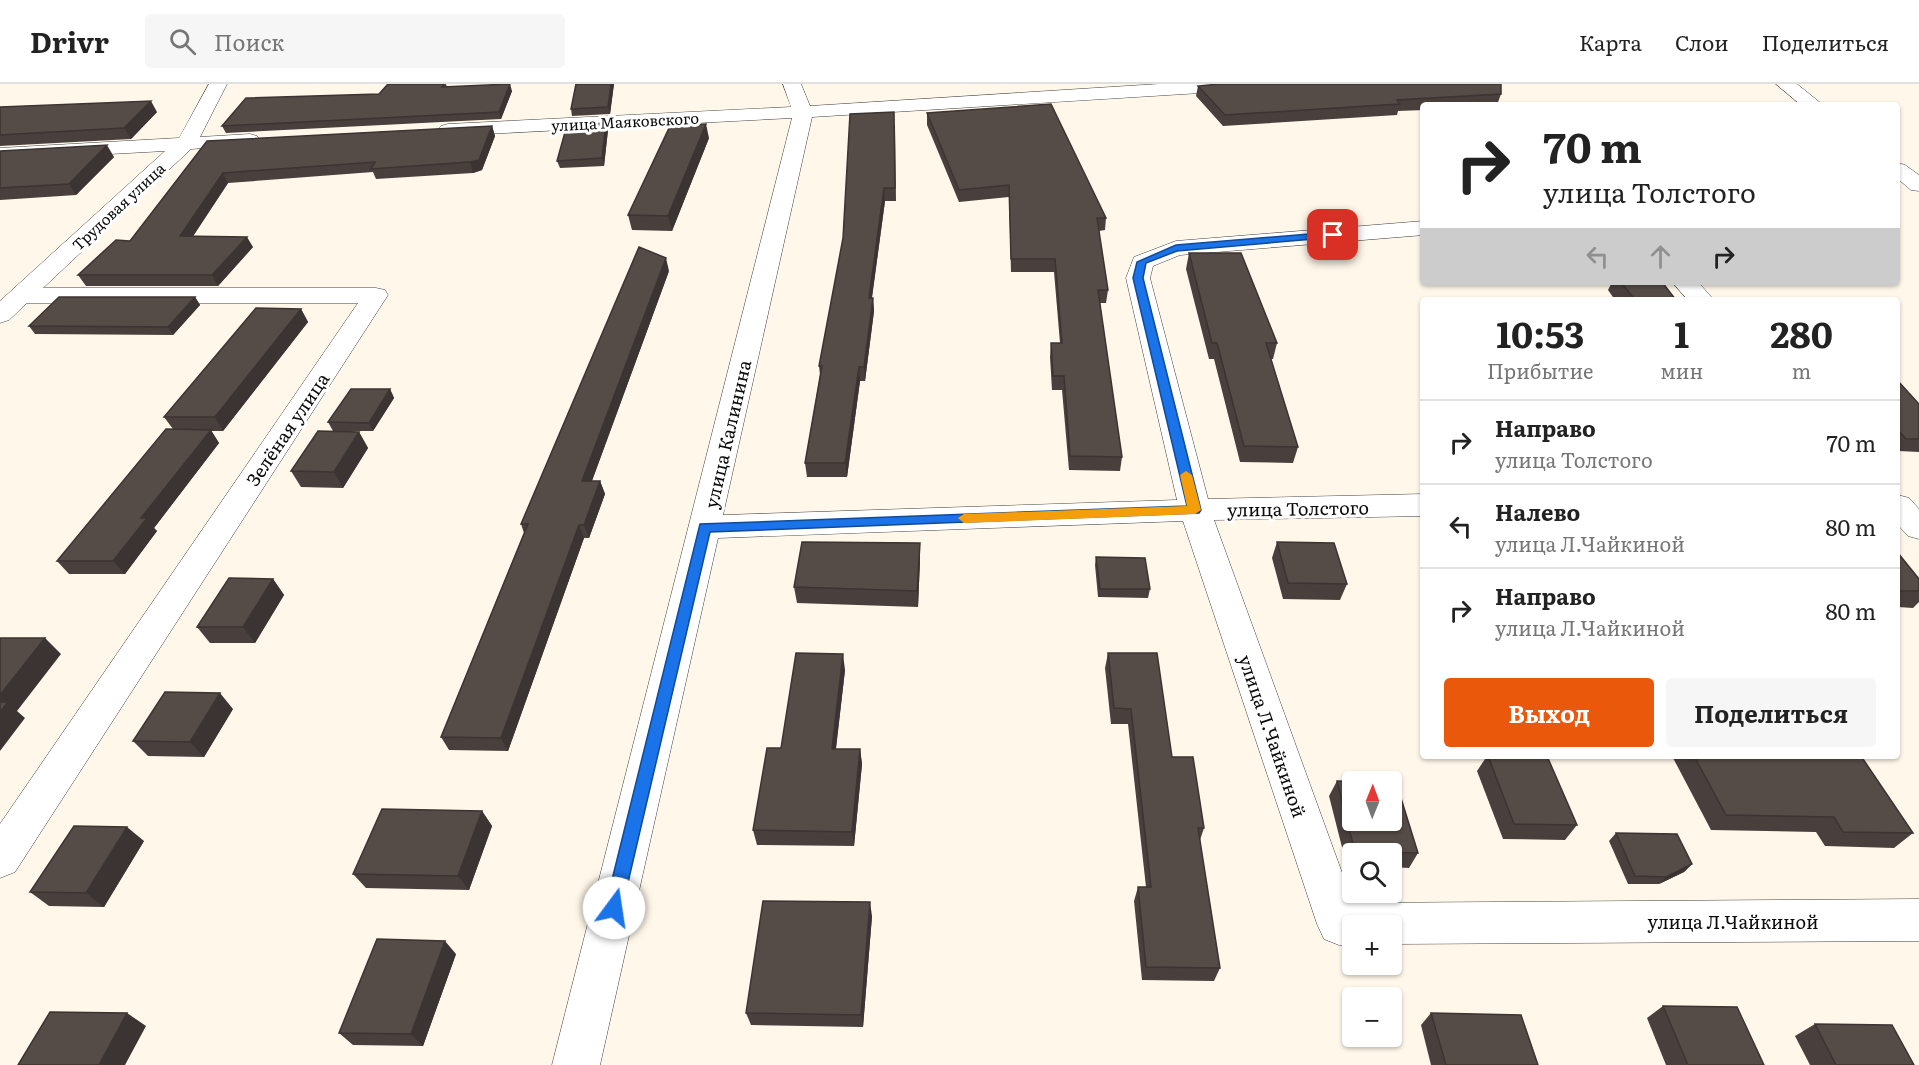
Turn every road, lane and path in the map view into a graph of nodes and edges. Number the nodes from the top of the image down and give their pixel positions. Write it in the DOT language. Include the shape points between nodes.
graph roads {
  1 [pos="218,84"];
  2 [pos="1249,84"];
  3 [pos="1785,84"];
  4 [pos="926,87"];
  5 [pos="797,98"];
  6 [pos="1809,102"];
  7 [pos="901,105"];
  8 [pos="423,131"];
  9 [pos="269,139"];
  10 [pos="186,143"];
  11 [pos="0,154"];
  12 [pos="1900,171"];
  13 [pos="1919,185"];
  14 [pos="1420,228"];
  15 [pos="1687,285"];
  16 [pos="1699,297"];
  17 [pos="10,306"];
  18 [pos="1900,494"];
  19 [pos="1919,494"];
  20 [pos="1420,505"];
  21 [pos="1900,508"];
  22 [pos="1195,510"];
  23 [pos="704,527"];
  24 [pos="1919,528"];
  25 [pos="0,859"];
  26 [pos="1919,920"];
  27 [pos="576,1065"];
  1 -- 10 [label="street, Трудовая улица"];
  2 -- 7 [label="street, улица Маяковского"];
  3 -- 6 [label="street"];
  4 -- 7 [label="street" via="898,95"];
  5 -- 7 [label="street, улица Маяковского"];
  5 -- 8 [label="street, улица Маяковского"];
  5 -- 23 [label="street, улица Калинина"];
  9 -- 10 [label="street"];
  10 -- 11 [label="street"];
  10 -- 17 [label="street, Трудовая улица"];
  12 -- 13 [label="street"];
  14 -- 22 [label="street, улица Л.Чайкиной" via="1176,248 1142,262 1138,278"];
  15 -- 16 [label="street"];
  17 -- 25 [label="street, Зелёная улица" via="376,295"];
  18 -- 19 [label="street"];
  20 -- 22 [label="street, улица Толстого"];
  21 -- 24 [label="street"];
  22 -- 23 [label="street, улица Толстого"];
  22 -- 26 [label="street, улица Л.Чайкиной" via="1339,924"];
  23 -- 27 [label="street, улица Калинина"];
}
